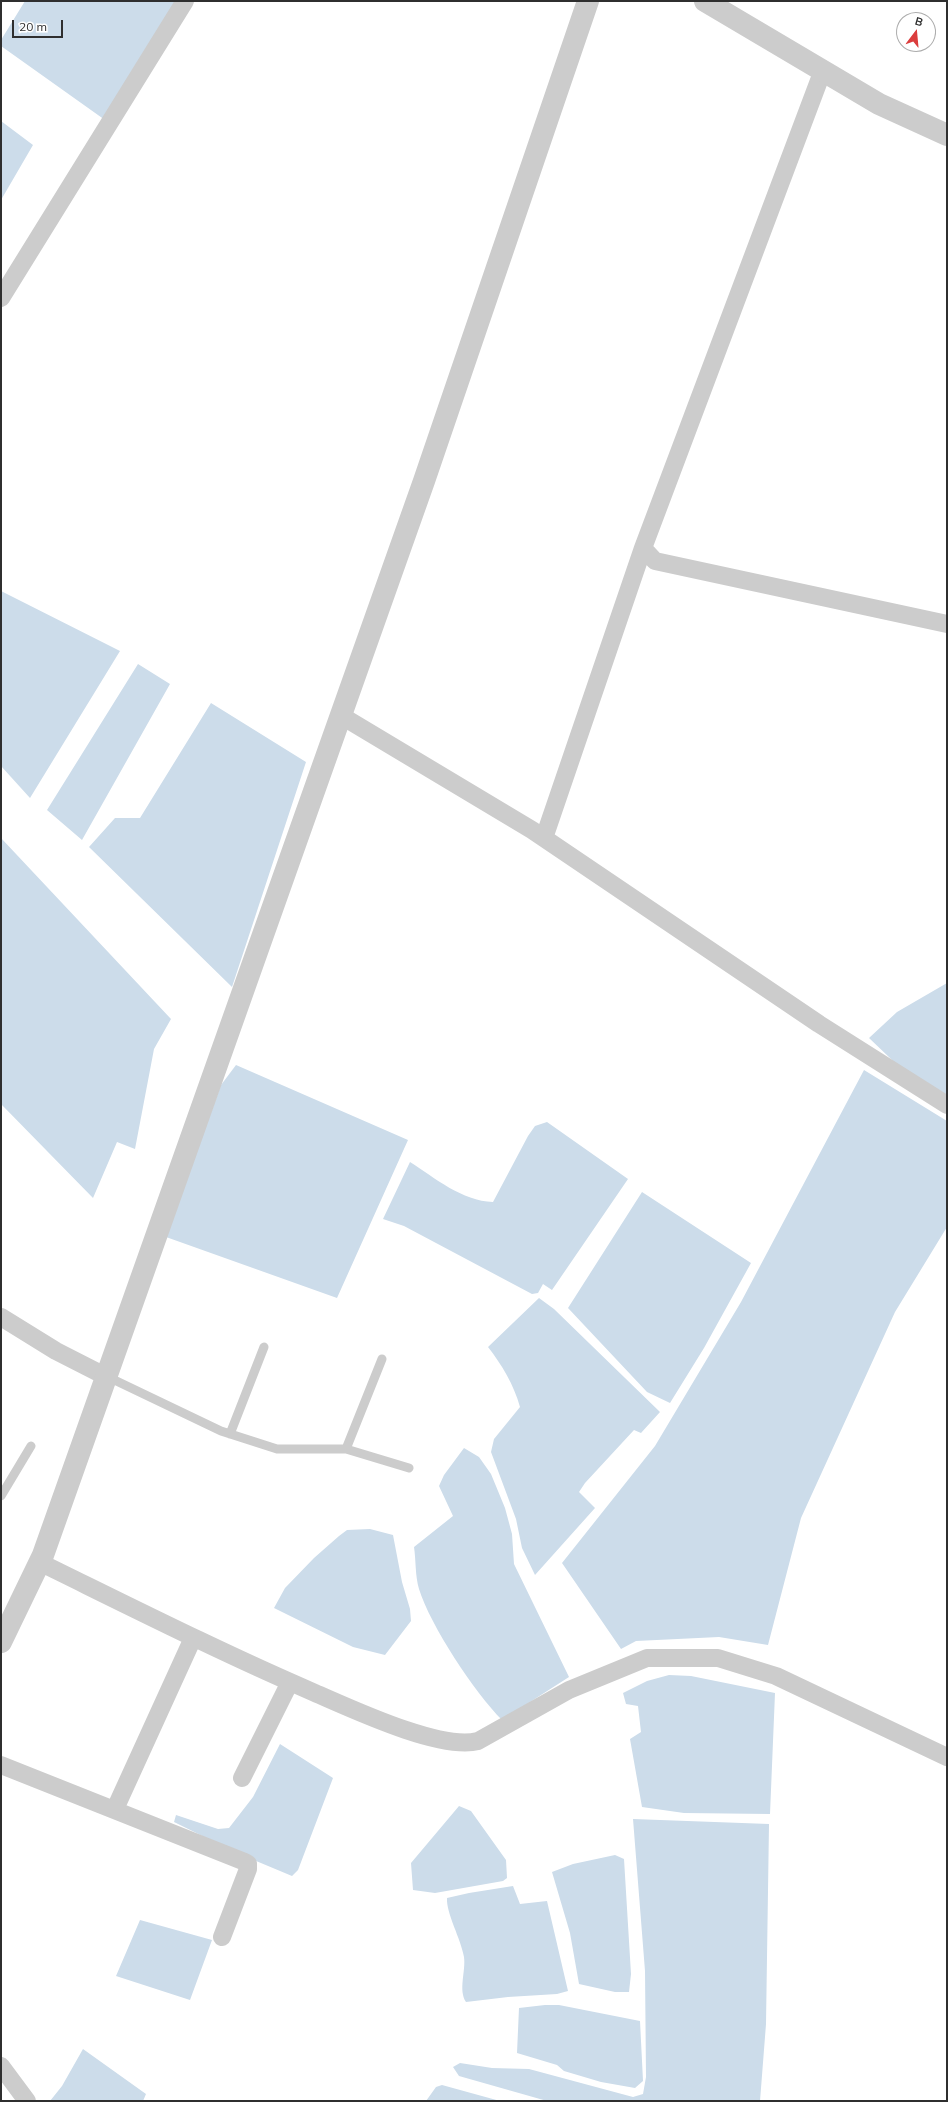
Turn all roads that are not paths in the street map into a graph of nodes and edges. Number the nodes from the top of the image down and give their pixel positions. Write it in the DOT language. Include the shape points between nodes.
graph roads {
  1 [pos="185,1"];
  2 [pos="588,1"];
  3 [pos="705,1"];
  4 [pos="823,70"];
  5 [pos="947,135"];
  6 [pos="1,298"];
  7 [pos="644,548"];
  8 [pos="947,624"];
  9 [pos="340,714"];
  10 [pos="544,838"];
  11 [pos="947,1105"];
  12 [pos="1,1317"];
  13 [pos="264,1347"];
  14 [pos="382,1359"];
  15 [pos="105,1376"];
  16 [pos="230,1434"];
  17 [pos="31,1446"];
  18 [pos="346,1450"];
  19 [pos="409,1468"];
  20 [pos="1,1496"];
  21 [pos="39,1562"];
  22 [pos="193,1638"];
  23 [pos="2,1639"];
  24 [pos="290,1682"];
  25 [pos="947,1757"];
  26 [pos="1,1764"];
  27 [pos="242,1778"];
  28 [pos="115,1808"];
  29 [pos="222,1937"];
  30 [pos="1,2066"];
  31 [pos="27,2101"];
  1 -- 6 [label="street"];
  2 -- 9 [label="street" via="429,466"];
  3 -- 4 [label="street"];
  4 -- 5 [label="street" via="879,104"];
  4 -- 7 [label="street"];
  7 -- 8 [label="street" via="655,561"];
  7 -- 10 [label="street"];
  9 -- 10 [label="street"];
  9 -- 15 [label="street"];
  10 -- 11 [label="street" via="819,1024"];
  12 -- 15 [label="street"];
  13 -- 16 [label="lane"];
  14 -- 18 [label="lane"];
  15 -- 16 [label="lane"];
  15 -- 21 [label="street"];
  16 -- 18 [label="lane" via="277,1449"];
  17 -- 20 [label="lane"];
  18 -- 19 [label="lane"];
  21 -- 22 [label="street"];
  21 -- 23 [label="street"];
  22 -- 24 [label="street"];
  22 -- 28 [label="street"];
  24 -- 25 [label="street" via="381,1722 435,1738 468,1744 478,1741 569,1690 647,1658 718,1658 776,1676"];
  24 -- 27 [label="street"];
  26 -- 28 [label="street"];
  28 -- 29 [label="street" via="248,1864"];
  30 -- 31 [label="street"];
}
